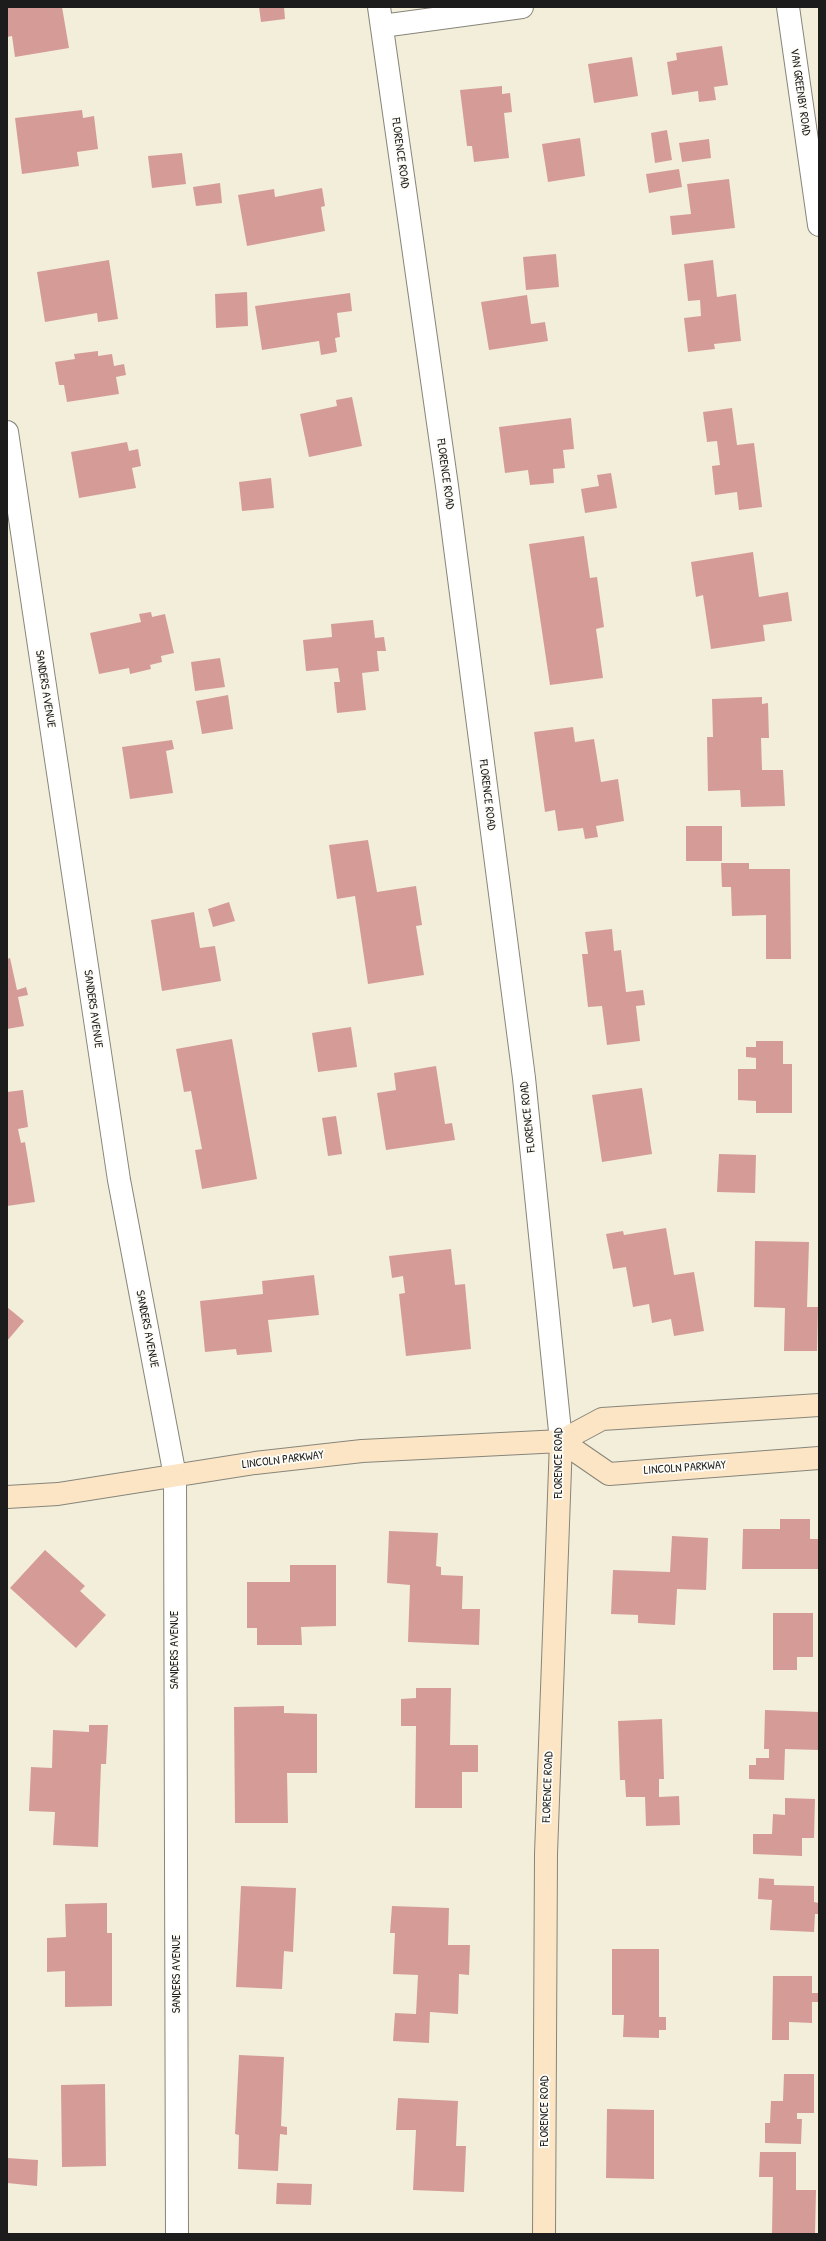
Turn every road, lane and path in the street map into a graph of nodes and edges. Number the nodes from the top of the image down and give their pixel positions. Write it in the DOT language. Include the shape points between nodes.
graph roads {
  1 [pos="522,7"];
  2 [pos="788,7"];
  3 [pos="381,16"];
  4 [pos="819,224"];
  5 [pos="7,432"];
  6 [pos="819,1405"];
  7 [pos="561,1441"];
  8 [pos="819,1458"];
  9 [pos="175,1476"];
  10 [pos="7,1497"];
  11 [pos="177,2234"];
  12 [pos="544,2234"];
  1 -- 3 [label="street"];
  2 -- 4 [label="street, VAN GREENBY ROAD"];
  3 -- 7 [label="street, FLORENCE ROAD" via="448,494 524,1078"];
  5 -- 9 [label="street, SANDERS AVENUE" via="119,1180"];
  6 -- 7 [label="street, LINCOLN PARKWAY" via="602,1418"];
  7 -- 8 [label="street, LINCOLN PARKWAY" via="609,1474"];
  7 -- 9 [label="street, LINCOLN PARKWAY" via="362,1451 255,1463"];
  7 -- 12 [label="street, FLORENCE ROAD" via="546,1854"];
  9 -- 10 [label="street, LINCOLN PARKWAY" via="58,1494"];
  9 -- 11 [label="street, SANDERS AVENUE"];
}
